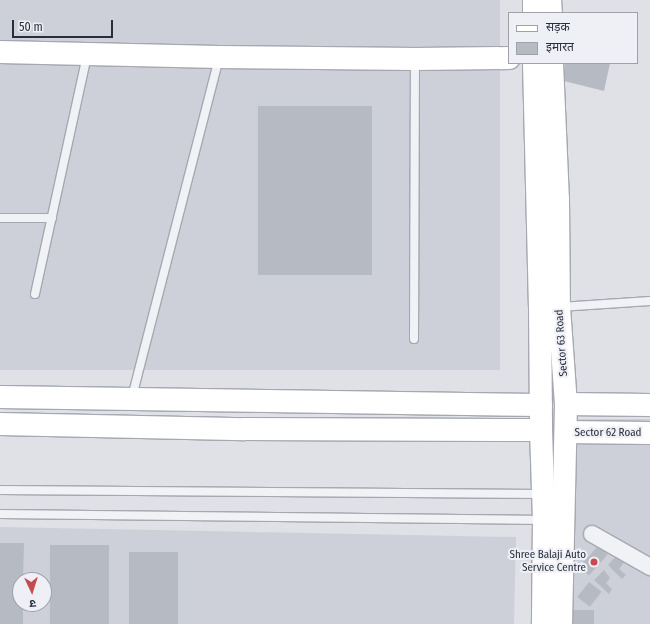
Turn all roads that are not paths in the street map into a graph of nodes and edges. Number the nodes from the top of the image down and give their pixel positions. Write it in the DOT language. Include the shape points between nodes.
graph roads {
  1 [pos="534,0"];
  2 [pos="550,0"];
  3 [pos="534,12"];
  4 [pos="551,12"];
  5 [pos="0,52"];
  6 [pos="87,55"];
  7 [pos="219,57"];
  8 [pos="508,58"];
  9 [pos="415,59"];
  10 [pos="534,64"];
  11 [pos="552,64"];
  12 [pos="0,218"];
  13 [pos="52,218"];
  14 [pos="35,294"];
  15 [pos="650,301"];
  16 [pos="559,307"];
  17 [pos="414,339"];
  18 [pos="0,397"];
  19 [pos="132,398"];
  20 [pos="566,404"];
  21 [pos="541,405"];
  22 [pos="650,405"];
  23 [pos="0,424"];
  24 [pos="541,430"];
  25 [pos="566,432"];
  26 [pos="650,433"];
  27 [pos="0,490"];
  28 [pos="543,494"];
  29 [pos="0,514"];
  30 [pos="544,520"];
  31 [pos="592,534"];
  32 [pos="650,567"];
  33 [pos="543,624"];
  34 [pos="561,624"];
  1 -- 3 [label="street"];
  2 -- 4 [label="street"];
  5 -- 6 [label="street"];
  6 -- 7 [label="street"];
  6 -- 13 [label="lane"];
  7 -- 9 [label="street"];
  7 -- 19 [label="lane"];
  8 -- 9 [label="street"];
  9 -- 17 [label="lane"];
  10 -- 21 [label="street, Sector 63 Road"];
  11 -- 16 [label="street, Sector 63 Road" via="558,199"];
  12 -- 13 [label="lane"];
  13 -- 14 [label="lane"];
  15 -- 16 [label="lane"];
  16 -- 20 [label="street, Sector 63 Road"];
  18 -- 19 [label="street"];
  19 -- 21 [label="street"];
  20 -- 22 [label="street"];
  20 -- 25 [label="street, Sector 63 Road"];
  21 -- 24 [label="street, Sector 63 Road"];
  23 -- 24 [label="street" via="245,429"];
  24 -- 28 [label="street, Sector 63 Road"];
  25 -- 26 [label="street, Sector 62 Road"];
  25 -- 34 [label="street, Sector 63 Road"];
  27 -- 28 [label="lane"];
  28 -- 30 [label="street, Sector 63 Road"];
  29 -- 30 [label="lane"];
  30 -- 33 [label="street, Sector 63 Road"];
  31 -- 32 [label="street"];
}
